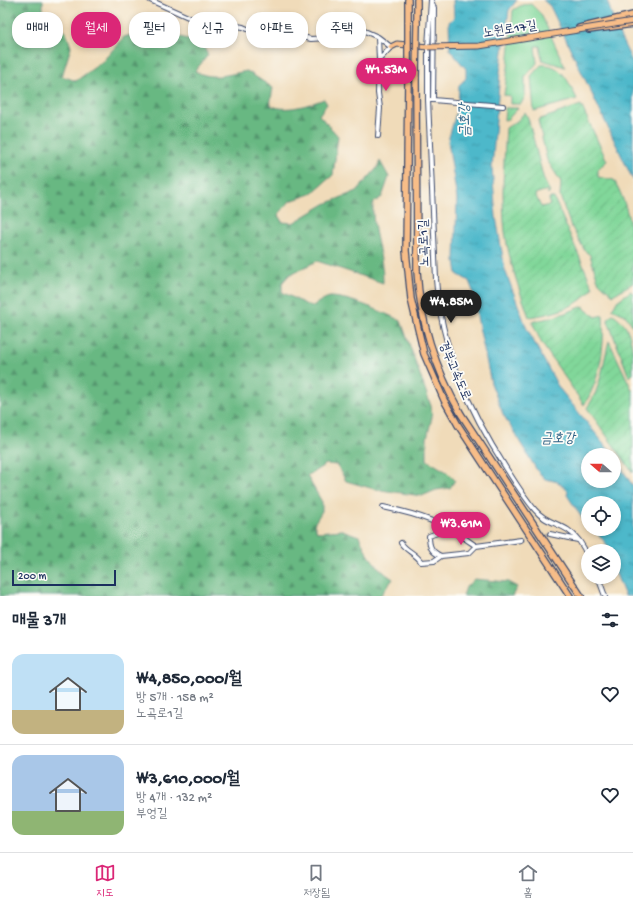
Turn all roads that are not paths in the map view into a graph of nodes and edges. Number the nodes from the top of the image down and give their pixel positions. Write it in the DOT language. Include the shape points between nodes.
graph roads {
  1 [pos="150,0"];
  2 [pos="408,0"];
  3 [pos="417,0"];
  4 [pos="431,0"];
  5 [pos="633,15"];
  6 [pos="633,21"];
  7 [pos="633,24"];
  8 [pos="566,32"];
  9 [pos="378,37"];
  10 [pos="391,47"];
  11 [pos="428,47"];
  12 [pos="379,60"];
  13 [pos="431,100"];
  14 [pos="503,106"];
  15 [pos="378,136"];
  16 [pos="383,507"];
  17 [pos="444,525"];
  18 [pos="550,534"];
  19 [pos="521,540"];
  20 [pos="578,540"];
  21 [pos="401,543"];
  22 [pos="581,545"];
  23 [pos="476,546"];
  24 [pos="441,556"];
  25 [pos="601,584"];
  26 [pos="570,596"];
  27 [pos="581,596"];
  28 [pos="605,596"];
  1 -- 9 [label="street" via="206,25 226,24 310,39 326,38 360,29"];
  2 -- 26 [label="highway, 경부고속도로, bridge" via="407,268 414,317 424,354 458,425"];
  3 -- 27 [label="highway, 경부고속도로, bridge" via="417,271 419,300 429,342 461,414"];
  4 -- 11 [label="street, 노곡로1길"];
  4 -- 13 [label="street" via="434,8"];
  5 -- 8 [label="highway, bridge" via="597,22"];
  6 -- 8 [label="main road, 노원로17길, bridge"];
  7 -- 8 [label="highway, bridge"];
  8 -- 11 [label="main road, 노원로17길, bridge" via="479,46"];
  9 -- 10 [label="street"];
  9 -- 12 [label="street"];
  10 -- 11 [label="main road, 노원로17길" via="397,44"];
  10 -- 12 [label="street"];
  11 -- 13 [label="street, 노곡로1길"];
  12 -- 15 [label="street"];
  13 -- 14 [label="street"];
  13 -- 20 [label="street, 노곡로1길" via="438,304 450,354 476,418 523,495 545,519 568,530"];
  16 -- 17 [label="street"];
  17 -- 23 [label="street"];
  17 -- 24 [label="street" via="440,532 429,536 429,546"];
  18 -- 20 [label="street"];
  19 -- 23 [label="street"];
  20 -- 22 [label="street, 노곡로1길"];
  21 -- 24 [label="street" via="421,562 434,561"];
  23 -- 24 [label="street" via="469,553"];
  25 -- 28 [label="street"];
}
